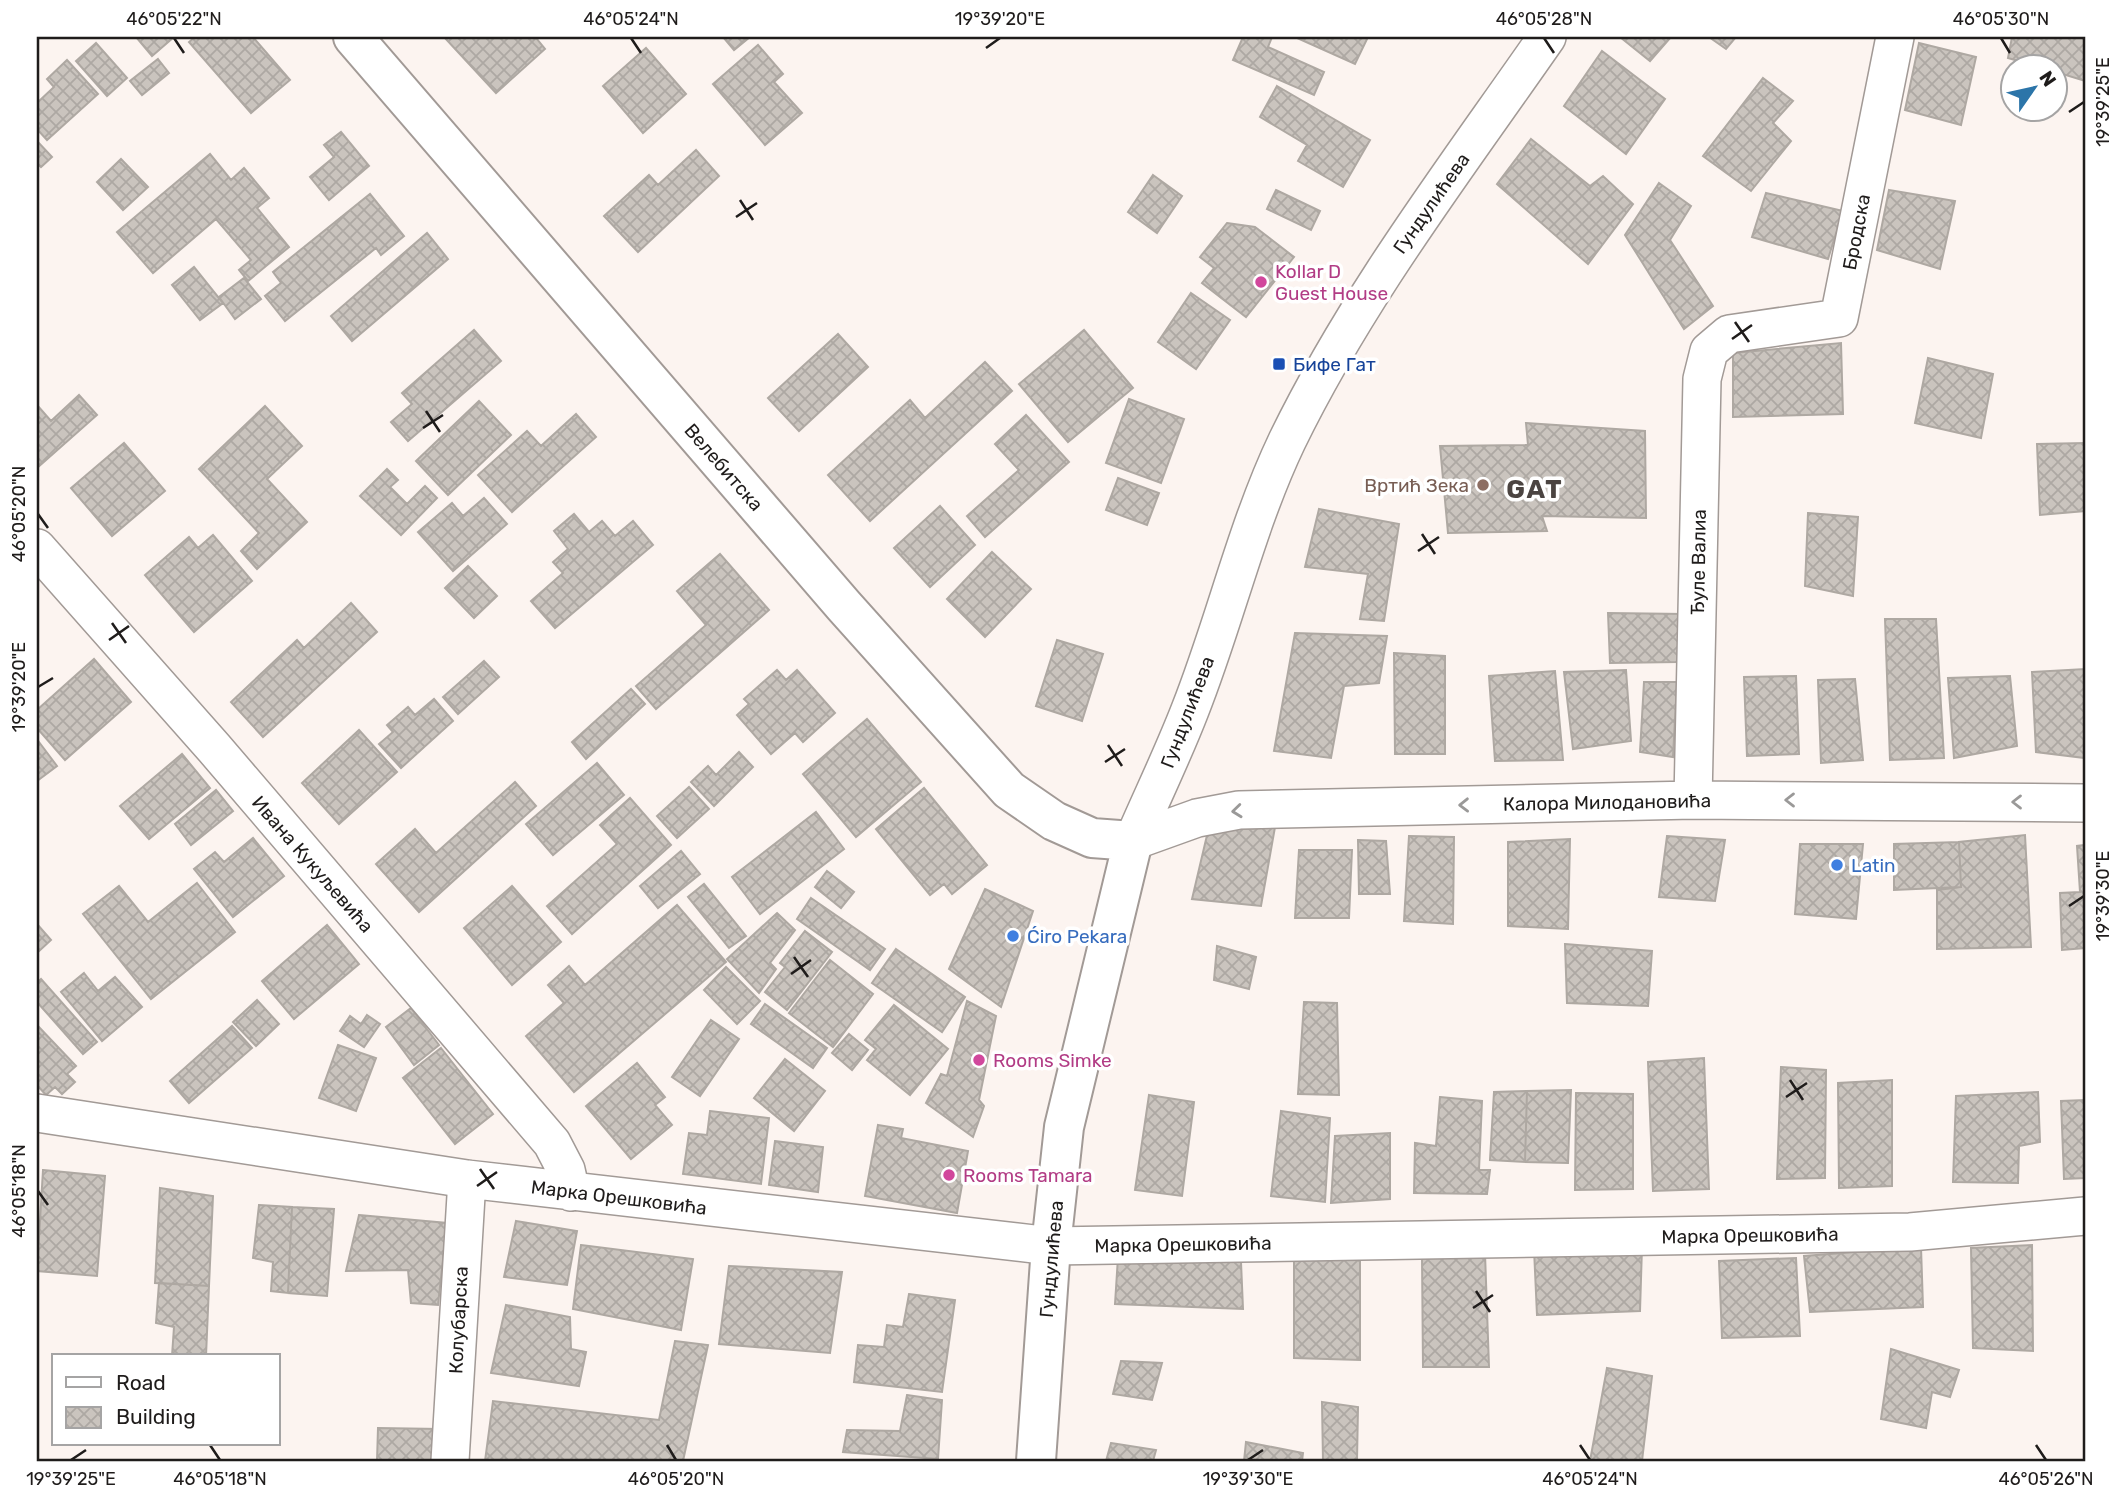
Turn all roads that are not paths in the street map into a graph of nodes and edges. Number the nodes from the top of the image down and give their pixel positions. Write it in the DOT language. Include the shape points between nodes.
graph roads {
  1 [pos="353,37"];
  2 [pos="1547,37"];
  3 [pos="1895,37"];
  4 [pos="1729,334"];
  5 [pos="37,548"];
  6 [pos="1693,800"];
  7 [pos="2085,803"];
  8 [pos="1133,841"];
  9 [pos="37,1113"];
  10 [pos="467,1179"];
  11 [pos="570,1192"];
  12 [pos="2085,1216"];
  13 [pos="1051,1246"];
  14 [pos="450,1461"];
  15 [pos="1036,1461"];
  1 -- 8 [label="street, Велебитска" via="844,606 1009,790 1054,821 1092,838"];
  2 -- 8 [label="street, Гундулићева" via="1391,262 1335,352 1287,443 1190,710"];
  3 -- 4 [label="street, Бродска" via="1839,318"];
  4 -- 6 [label="street, Ђуле Валиа" via="1709,351 1702,379"];
  5 -- 11 [label="street, Ивана Кукуљевића" via="552,1143 566,1170"];
  7 -- 6 [label="street, Калора Милодановића, one-way"];
  6 -- 8 [label="street, Калора Милодановића, one-way" via="1239,810 1197,818"];
  8 -- 13 [label="street, Гундулићева" via="1064,1127"];
  9 -- 10 [label="street, Марка Орешковића"];
  10 -- 11 [label="street, Марка Орешковића"];
  10 -- 14 [label="street, Колубарска"];
  11 -- 13 [label="street, Марка Орешковића"];
  12 -- 13 [label="street, Марка Орешковића" via="1910,1231"];
  13 -- 15 [label="street, Гундулићева"];
}
